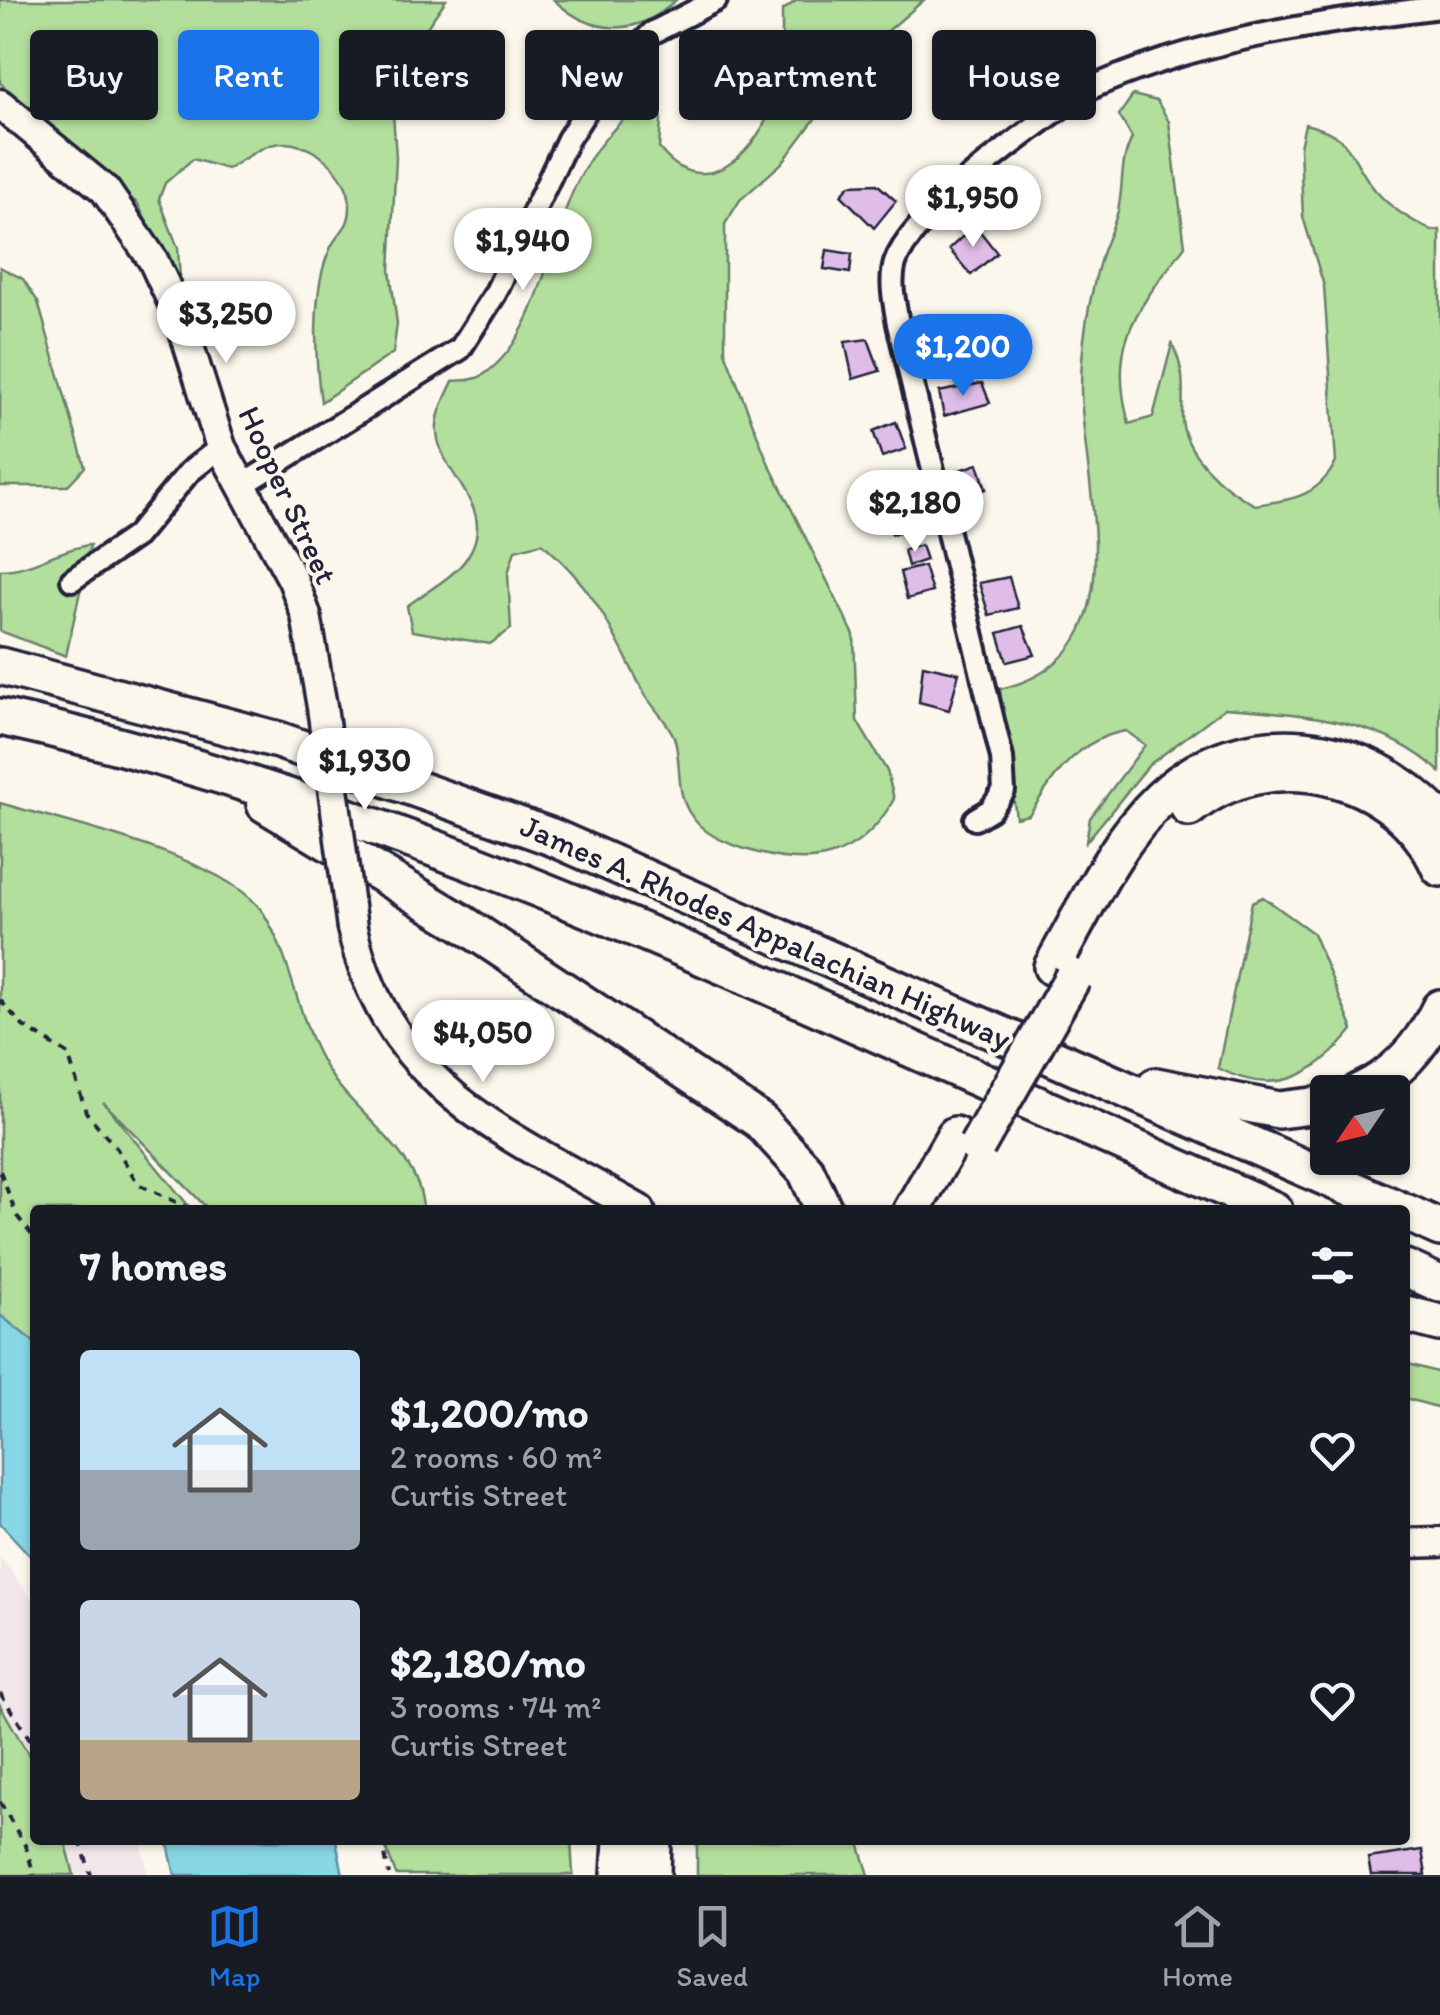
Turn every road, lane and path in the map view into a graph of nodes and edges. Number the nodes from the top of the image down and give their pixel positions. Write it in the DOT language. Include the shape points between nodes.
graph roads {
  1 [pos="716,0"];
  2 [pos="1440,6"];
  3 [pos="0,104"];
  4 [pos="221,447"];
  5 [pos="241,486"];
  6 [pos="72,580"];
  7 [pos="0,666"];
  8 [pos="0,717"];
  9 [pos="207,771"];
  10 [pos="974,819"];
  11 [pos="1440,820"];
  12 [pos="1440,868"];
  13 [pos="1062,972"];
  14 [pos="0,1000"];
  15 [pos="1440,1008"];
  16 [pos="1079,1069"];
  17 [pos="1386,1075"];
  18 [pos="1310,1106"];
  19 [pos="966,1141"];
  20 [pos="0,1171"];
  21 [pos="182,1205"];
  22 [pos="631,1205"];
  23 [pos="822,1205"];
  24 [pos="916,1205"];
  25 [pos="942,1205"];
  26 [pos="1263,1205"];
  27 [pos="1388,1205"];
  28 [pos="1410,1215"];
  29 [pos="1440,1228"];
  30 [pos="30,1233"];
  31 [pos="1410,1270"];
  32 [pos="1440,1284"];
  33 [pos="1410,1315"];
  34 [pos="1440,1324"];
  35 [pos="1440,1542"];
  36 [pos="1410,1543"];
  37 [pos="0,1693"];
  38 [pos="30,1739"];
  39 [pos="0,1802"];
  40 [pos="82,1845"];
  41 [pos="383,1845"];
  42 [pos="622,1845"];
  43 [pos="653,1845"];
  44 [pos="34,1875"];
  45 [pos="91,1875"];
  46 [pos="389,1875"];
  47 [pos="620,1875"];
  48 [pos="652,1875"];
  1 -- 5 [label="street" via="652,33 611,73 568,139 495,294 460,349"];
  2 -- 10 [label="street" via="1220,44 1082,92 972,178 904,247 892,286 898,324 1002,758 1004,791"];
  3 -- 4 [label="street, Hooper Street" via="105,190 134,228 170,294"];
  4 -- 5 [label="street, Hooper Street"];
  4 -- 6 [label="street" via="189,472 136,536"];
  5 -- 22 [label="street, Hooper Street, bridge" via="294,580 306,615 352,928 372,994 391,1029 470,1112"];
  7 -- 16 [label="highway, James A. Rhodes Appalachian Highway" via="184,712 458,801 640,874"];
  8 -- 9 [label="highway, James A. Rhodes Appalachian Highway"];
  9 -- 23 [label="highway" via="406,887 736,1103 788,1147"];
  9 -- 26 [label="highway, James A. Rhodes Appalachian Highway" via="389,829 588,907"];
  11 -- 13 [label="highway" via="1386,772 1352,757 1286,746 1219,761 1160,800 1136,827"];
  12 -- 13 [label="highway" via="1420,834 1370,792 1316,774 1254,776 1200,798 1176,818"];
  13 -- 19 [label="highway, bridge"];
  14 -- 21 [label="path" via="23,1026 68,1054 86,1112 138,1184"];
  15 -- 17 [label="highway" via="1414,1050"];
  16 -- 18 [label="highway" via="1248,1106"];
  16 -- 27 [label="highway, James A. Rhodes Appalachian Highway"];
  19 -- 24 [label="highway"];
  19 -- 25 [label="highway"];
  20 -- 30 [label="path" via="16,1216"];
  28 -- 29 [label="highway, James A. Rhodes Appalachian Highway"];
  31 -- 32 [label="highway"];
  33 -- 34 [label="highway"];
  35 -- 36 [label="street"];
  37 -- 38 [label="path"];
  39 -- 44 [label="path"];
  40 -- 45 [label="path"];
  41 -- 46 [label="path"];
  42 -- 47 [label="highway"];
  43 -- 48 [label="highway"];
}
